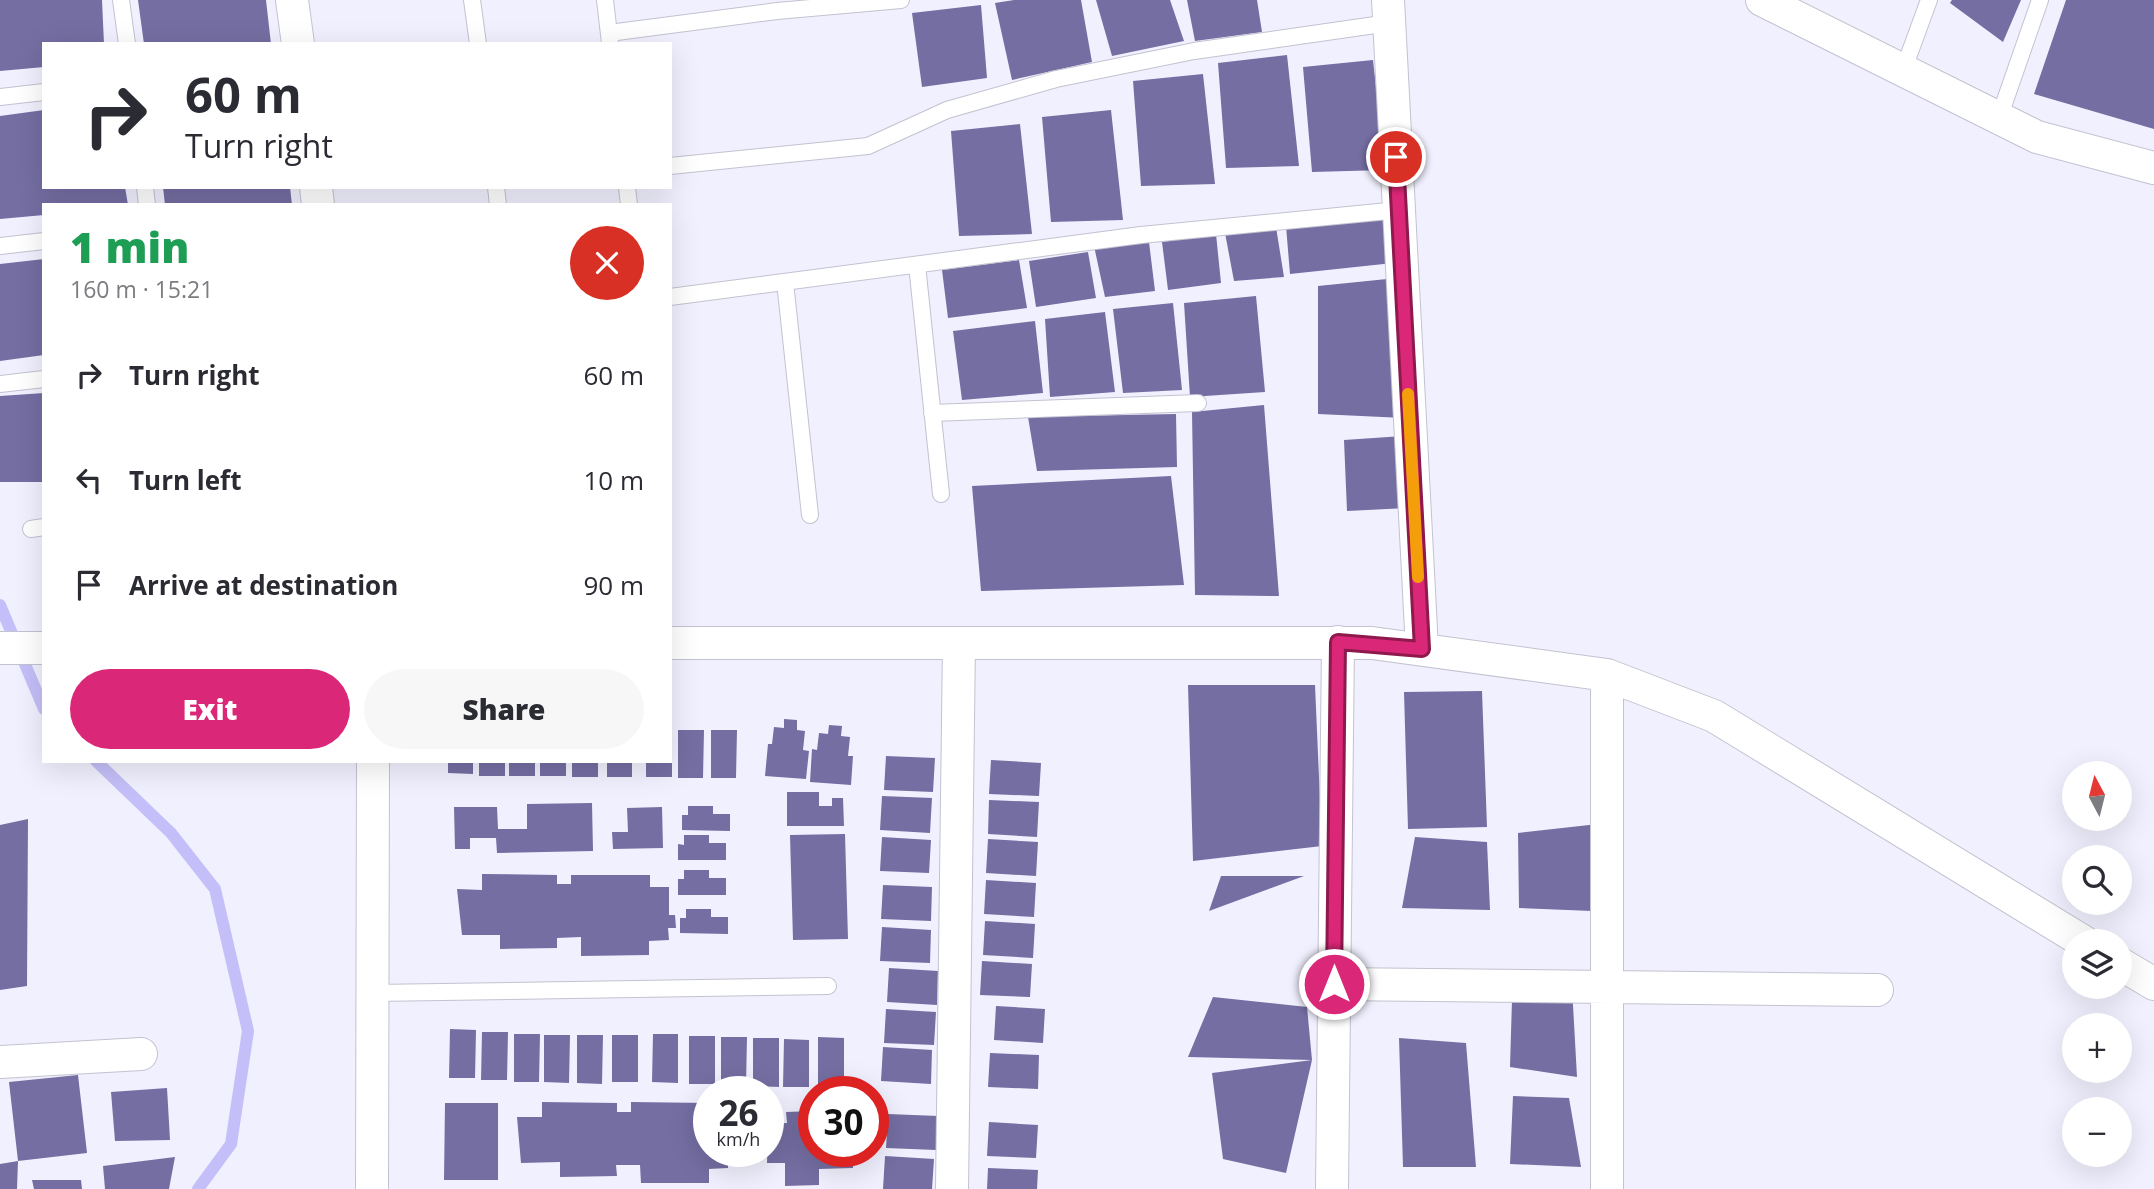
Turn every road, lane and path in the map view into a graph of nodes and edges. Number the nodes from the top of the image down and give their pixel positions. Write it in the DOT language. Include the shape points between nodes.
graph roads {
  1 [pos="121,0"];
  2 [pos="292,0"];
  3 [pos="472,0"];
  4 [pos="605,0"];
  5 [pos="901,0"];
  6 [pos="1762,0"];
  7 [pos="1929,0"];
  8 [pos="2040,0"];
  9 [pos="1389,11"];
  10 [pos="610,39"];
  11 [pos="127,42"];
  12 [pos="298,42"];
  13 [pos="478,42"];
  14 [pos="1903,71"];
  15 [pos="42,92"];
  16 [pos="0,97"];
  17 [pos="1999,118"];
  18 [pos="672,166"];
  19 [pos="2154,168"];
  20 [pos="1399,211"];
  21 [pos="42,241"];
  22 [pos="0,246"];
  23 [pos="917,265"];
  24 [pos="785,282"];
  25 [pos="672,297"];
  26 [pos="42,379"];
  27 [pos="0,384"];
  28 [pos="1198,403"];
  29 [pos="932,413"];
  30 [pos="941,494"];
  31 [pos="810,515"];
  32 [pos="1338,642"];
  33 [pos="672,643"];
  34 [pos="959,643"];
  35 [pos="0,648"];
  36 [pos="42,648"];
  37 [pos="1422,649"];
  38 [pos="1607,675"];
  39 [pos="373,763"];
  40 [pos="2063,929"];
  41 [pos="2132,971"];
  42 [pos="1334,984"];
  43 [pos="2154,984"];
  44 [pos="828,986"];
  45 [pos="1607,987"];
  46 [pos="1877,990"];
  47 [pos="373,993"];
  48 [pos="141,1054"];
  49 [pos="0,1062"];
  50 [pos="372,1189"];
  51 [pos="952,1189"];
  52 [pos="1332,1189"];
  53 [pos="1607,1189"];
  1 -- 11 [label="lane"];
  2 -- 12 [label="street"];
  3 -- 13 [label="lane"];
  4 -- 10 [label="lane"];
  5 -- 10 [label="lane" via="777,12"];
  6 -- 14 [label="street"];
  7 -- 14 [label="lane"];
  8 -- 17 [label="lane"];
  9 -- 18 [label="lane" via="1056,79 947,110 868,146"];
  9 -- 20 [label="street"];
  14 -- 17 [label="street"];
  15 -- 16 [label="lane"];
  17 -- 19 [label="street" via="2037,137"];
  20 -- 23 [label="lane" via="1141,234"];
  20 -- 37 [label="street"];
  21 -- 22 [label="lane"];
  23 -- 24 [label="lane"];
  23 -- 29 [label="lane"];
  24 -- 25 [label="lane"];
  24 -- 31 [label="lane"];
  26 -- 27 [label="lane"];
  28 -- 29 [label="lane"];
  29 -- 30 [label="lane"];
  32 -- 34 [label="street"];
  32 -- 37 [label="street"];
  32 -- 42 [label="street"];
  33 -- 34 [label="street"];
  34 -- 51 [label="street"];
  35 -- 36 [label="street"];
  37 -- 38 [label="street"];
  38 -- 40 [label="street" via="1714,716"];
  38 -- 45 [label="street"];
  39 -- 47 [label="street"];
  41 -- 43 [label="street"];
  42 -- 45 [label="street"];
  42 -- 52 [label="street"];
  44 -- 47 [label="lane"];
  45 -- 46 [label="street"];
  45 -- 53 [label="street"];
  47 -- 50 [label="street"];
  48 -- 49 [label="street"];
}
